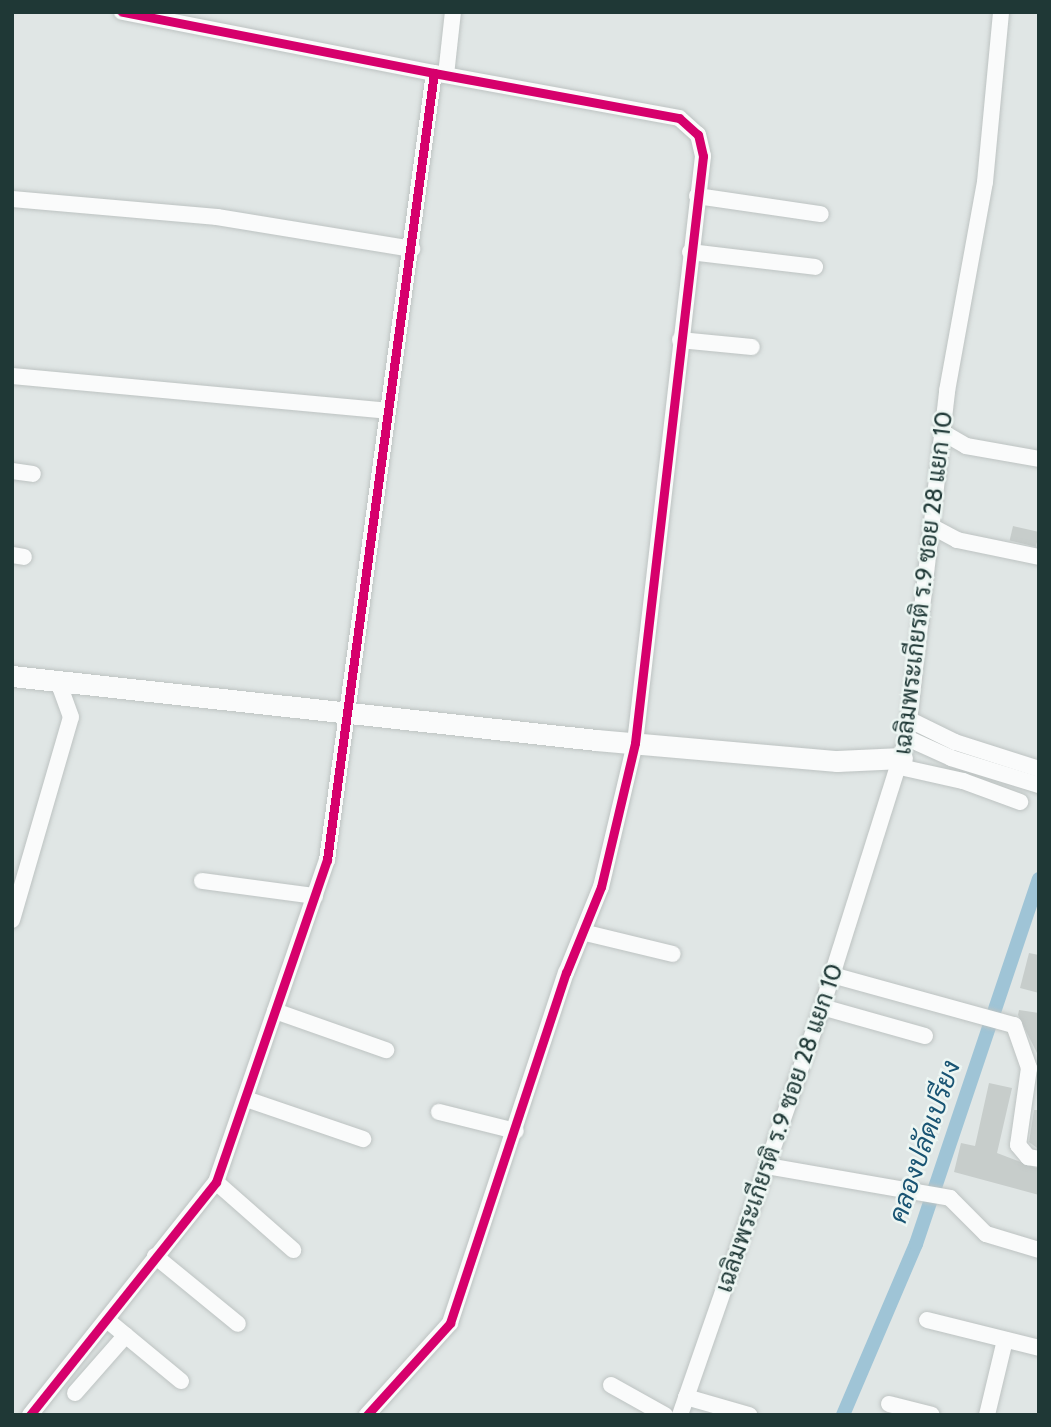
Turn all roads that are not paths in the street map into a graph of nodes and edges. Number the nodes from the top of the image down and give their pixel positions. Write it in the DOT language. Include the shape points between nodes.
graph roads {
  1 [pos="122,12"];
  2 [pos="453,12"];
  3 [pos="1001,12"];
  4 [pos="440,74"];
  5 [pos="697,196"];
  6 [pos="12,199"];
  7 [pos="821,214"];
  8 [pos="412,249"];
  9 [pos="690,252"];
  10 [pos="815,267"];
  11 [pos="680,340"];
  12 [pos="752,347"];
  13 [pos="12,376"];
  14 [pos="387,411"];
  15 [pos="942,432"];
  16 [pos="1039,459"];
  17 [pos="12,471"];
  18 [pos="33,474"];
  19 [pos="931,526"];
  20 [pos="1039,557"];
  21 [pos="12,676"];
  22 [pos="58,682"];
  23 [pos="351,711"];
  24 [pos="910,720"];
  25 [pos="954,742"];
  26 [pos="635,743"];
  27 [pos="903,754"];
  28 [pos="951,758"];
  29 [pos="1002,765"];
  30 [pos="1039,769"];
  31 [pos="1039,785"];
  32 [pos="1020,802"];
  33 [pos="202,881"];
  34 [pos="315,896"];
  35 [pos="12,920"];
  36 [pos="586,933"];
  37 [pos="673,954"];
  38 [pos="832,975"];
  39 [pos="822,1007"];
  40 [pos="275,1011"];
  41 [pos="925,1036"];
  42 [pos="386,1050"];
  43 [pos="1034,1070"];
  44 [pos="246,1099"];
  45 [pos="439,1112"];
  46 [pos="516,1131"];
  47 [pos="363,1139"];
  48 [pos="1039,1159"];
  49 [pos="767,1166"];
  50 [pos="216,1182"];
  51 [pos="293,1250"];
  52 [pos="1039,1250"];
  53 [pos="155,1256"];
  54 [pos="107,1320"];
  55 [pos="927,1320"];
  56 [pos="238,1324"];
  57 [pos="126,1335"];
  58 [pos="1005,1340"];
  59 [pos="1039,1348"];
  60 [pos="181,1381"];
  61 [pos="611,1385"];
  62 [pos="75,1393"];
  63 [pos="686,1397"];
  64 [pos="889,1404"];
  65 [pos="30,1415"];
  66 [pos="367,1415"];
  67 [pos="665,1415"];
  68 [pos="680,1415"];
  69 [pos="749,1415"];
  70 [pos="932,1415"];
  71 [pos="987,1415"];
  1 -- 4 [label="street"];
  2 -- 4 [label="street"];
  3 -- 15 [label="street, เฉลิมพระเกียรติ ร.9 ซอย 28 แยก 10" via="985,182"];
  4 -- 5 [label="street" via="679,118 701,144"];
  4 -- 8 [label="street"];
  5 -- 7 [label="street"];
  5 -- 9 [label="street"];
  6 -- 8 [label="street" via="241,220"];
  8 -- 14 [label="street"];
  9 -- 10 [label="street"];
  9 -- 11 [label="street"];
  11 -- 12 [label="street"];
  11 -- 26 [label="street"];
  13 -- 14 [label="street"];
  14 -- 23 [label="street"];
  15 -- 16 [label="street" via="967,446"];
  15 -- 19 [label="street, เฉลิมพระเกียรติ ร.9 ซอย 28 แยก 10"];
  17 -- 18 [label="street"];
  19 -- 20 [label="street" via="957,540"];
  19 -- 24 [label="street, เฉลิมพระเกียรติ ร.9 ซอย 28 แยก 10"];
  21 -- 22 [label="street"];
  22 -- 23 [label="street"];
  22 -- 35 [label="street" via="72,717"];
  23 -- 26 [label="street"];
  23 -- 34 [label="street" via="335,826"];
  24 -- 25 [label="street"];
  24 -- 27 [label="street, เฉลิมพระเกียรติ ร.9 ซอย 28 แยก 10"];
  25 -- 28 [label="street"];
  25 -- 29 [label="street"];
  26 -- 27 [label="street" via="837,761"];
  26 -- 36 [label="street"];
  27 -- 28 [label="street"];
  27 -- 32 [label="street"];
  27 -- 38 [label="street, เฉลิมพระเกียรติ ร.9 ซอย 28 แยก 10"];
  28 -- 29 [label="street"];
  29 -- 30 [label="street"];
  29 -- 31 [label="street"];
  33 -- 34 [label="street"];
  34 -- 40 [label="street"];
  36 -- 37 [label="street"];
  36 -- 46 [label="street" via="566,973"];
  38 -- 39 [label="street, เฉลิมพระเกียรติ ร.9 ซอย 28 แยก 10"];
  38 -- 43 [label="street" via="978,1011 1014,1025"];
  39 -- 41 [label="street"];
  39 -- 49 [label="street, เฉลิมพระเกียรติ ร.9 ซอย 28 แยก 10"];
  40 -- 42 [label="street"];
  40 -- 44 [label="street"];
  43 -- 48 [label="street" via="1018,1145 1028,1157"];
  44 -- 47 [label="street"];
  44 -- 50 [label="street"];
  45 -- 46 [label="street"];
  46 -- 66 [label="street" via="450,1323"];
  49 -- 52 [label="street" via="950,1198 986,1234"];
  49 -- 63 [label="street, เฉลิมพระเกียรติ ร.9 ซอย 28 แยก 10"];
  50 -- 51 [label="street"];
  50 -- 53 [label="street"];
  53 -- 54 [label="street"];
  53 -- 56 [label="street"];
  54 -- 57 [label="street"];
  54 -- 65 [label="street"];
  55 -- 58 [label="street"];
  57 -- 60 [label="street"];
  57 -- 62 [label="street"];
  58 -- 59 [label="street"];
  58 -- 71 [label="street"];
  61 -- 67 [label="street"];
  63 -- 68 [label="street, เฉลิมพระเกียรติ ร.9 ซอย 28 แยก 10"];
  63 -- 69 [label="street"];
  64 -- 70 [label="street"];
}
